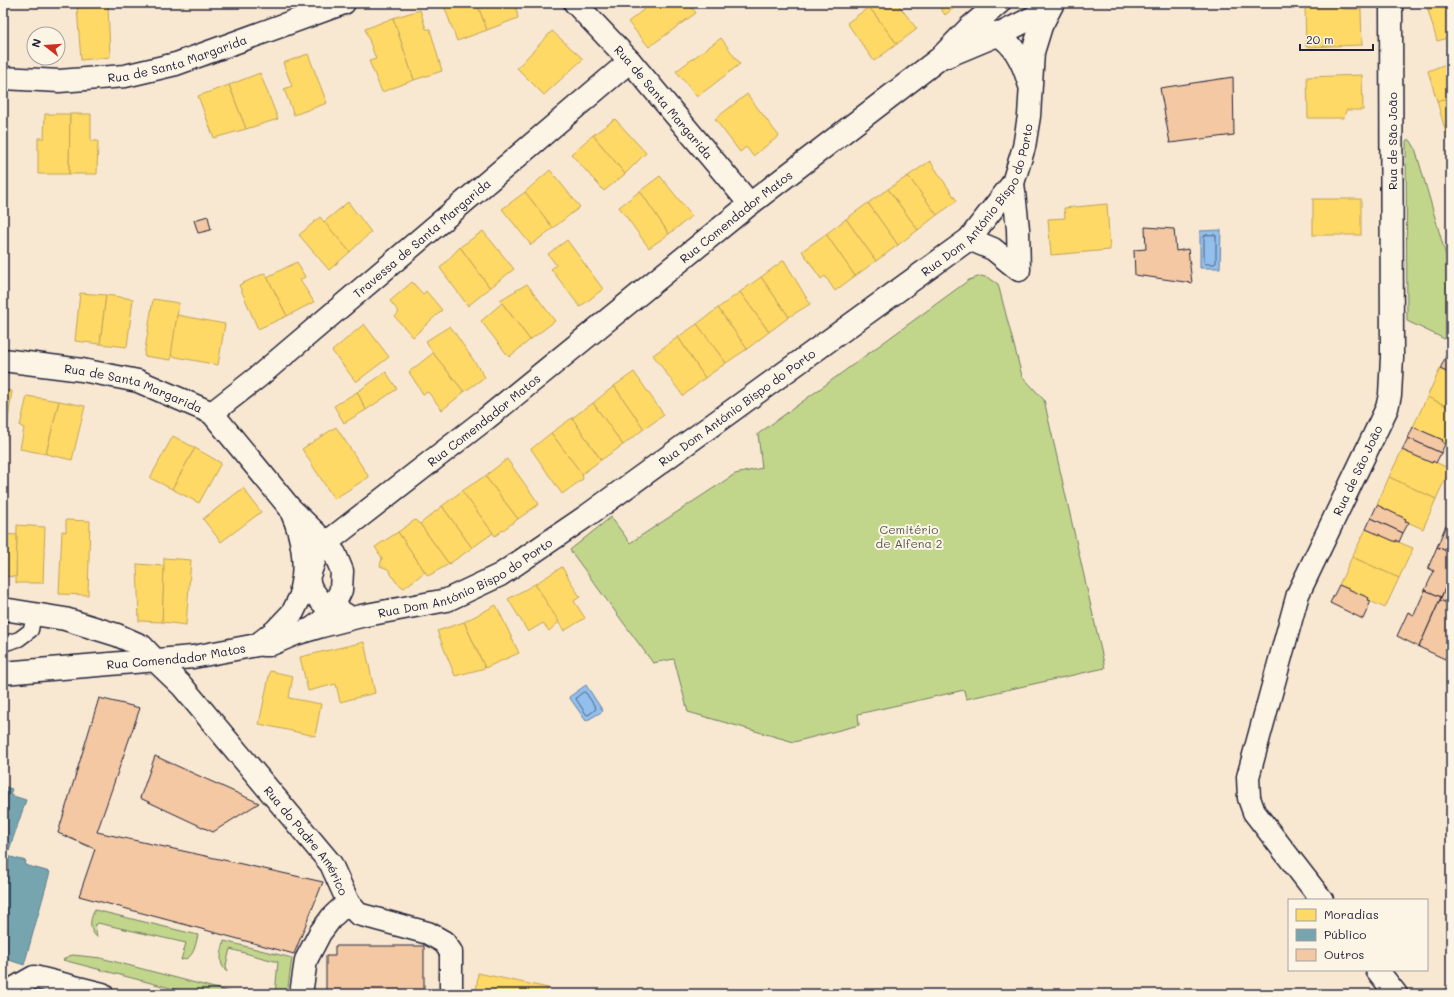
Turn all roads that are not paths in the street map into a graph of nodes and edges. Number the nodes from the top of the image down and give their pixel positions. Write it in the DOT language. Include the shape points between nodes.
graph roads {
  1 [pos="344,3"];
  2 [pos="575,3"];
  3 [pos="999,3"];
  4 [pos="1052,3"];
  5 [pos="1391,3"];
  6 [pos="965,32"];
  7 [pos="998,35"];
  8 [pos="940,58"];
  9 [pos="630,61"];
  10 [pos="3,78"];
  11 [pos="1030,86"];
  12 [pos="1013,183"];
  13 [pos="750,204"];
  14 [pos="969,239"];
  15 [pos="3,360"];
  16 [pos="212,413"];
  17 [pos="290,508"];
  18 [pos="326,543"];
  19 [pos="306,568"];
  20 [pos="3,609"];
  21 [pos="332,609"];
  22 [pos="34,614"];
  23 [pos="360,616"];
  24 [pos="313,628"];
  25 [pos="3,644"];
  26 [pos="257,645"];
  27 [pos="156,661"];
  28 [pos="3,673"];
  29 [pos="1321,899"];
  30 [pos="348,902"];
  31 [pos="1378,971"];
  32 [pos="4,994"];
  33 [pos="102,994"];
  34 [pos="301,994"];
  35 [pos="451,994"];
  36 [pos="1396,994"];
  1 -- 10 [label="street, Rua de Santa Margarida" via="176,64 125,76 59,81"];
  2 -- 9 [label="street, Rua de Santa Margarida"];
  3 -- 6 [label="street, Rua Comendador Matos"];
  4 -- 7 [label="street, Rua Comendador Matos" via="1032,18"];
  4 -- 11 [label="street, Rua Dom António Bispo do Porto" via="1033,52"];
  5 -- 29 [label="street, Rua de São João" via="1390,395 1376,432 1298,594 1248,777 1249,798 1254,812"];
  6 -- 7 [label="street" via="982,30"];
  6 -- 8 [label="street, Rua Comendador Matos"];
  7 -- 8 [label="street, Rua Comendador Matos"];
  7 -- 11 [label="street" via="1022,63"];
  8 -- 13 [label="street, Rua Comendador Matos"];
  9 -- 13 [label="street, Rua de Santa Margarida"];
  9 -- 16 [label="street, Travessa de Santa Margarida" via="258,377"];
  11 -- 12 [label="street, Rua Dom António Bispo do Porto" via="1024,147"];
  12 -- 14 [label="street, Rua Dom António Bispo do Porto"];
  12 -- 14 [label="street" via="1019,270 993,249"];
  13 -- 18 [label="street, Rua Comendador Matos" via="487,418"];
  14 -- 23 [label="street, Rua Dom António Bispo do Porto" via="500,575 447,600"];
  15 -- 16 [label="street, Rua de Santa Margarida" via="82,370 138,381"];
  16 -- 17 [label="street, Rua de Santa Margarida"];
  17 -- 18 [label="street, Rua de Santa Margarida"];
  17 -- 19 [label="street, Rua de Santa Margarida" via="301,540"];
  18 -- 19 [label="street, Rua Comendador Matos"];
  18 -- 21 [label="street, Rua de Santa Margarida" via="335,554 342,571 342,590"];
  19 -- 21 [label="street, Rua de Santa Margarida" via="312,589"];
  19 -- 26 [label="street, Rua Comendador Matos" via="297,604 292,612 275,631"];
  20 -- 22 [label="street, Rua do Padre Américo"];
  21 -- 23 [label="street, Rua de Santa Margarida" via="339,613"];
  21 -- 24 [label="street, Rua de Santa Margarida"];
  22 -- 25 [label="lane" via="31,630 19,639"];
  22 -- 27 [label="street, Rua do Padre Américo" via="65,619 117,635 142,646"];
  23 -- 24 [label="street, Rua Dom António Bispo do Porto"];
  24 -- 26 [label="street, Rua Dom António Bispo do Porto" via="269,645"];
  26 -- 27 [label="street, Rua Comendador Matos"];
  27 -- 28 [label="street, Rua Comendador Matos"];
  27 -- 30 [label="street, Rua do Padre Américo" via="182,686 331,864"];
  30 -- 34 [label="street" via="320,933 306,960"];
  30 -- 35 [label="street, Rua do Padre Américo" via="358,914 428,933 444,942 451,952"];
  31 -- 36 [label="street"];
  32 -- 33 [label="street" via="34,977"];
}
